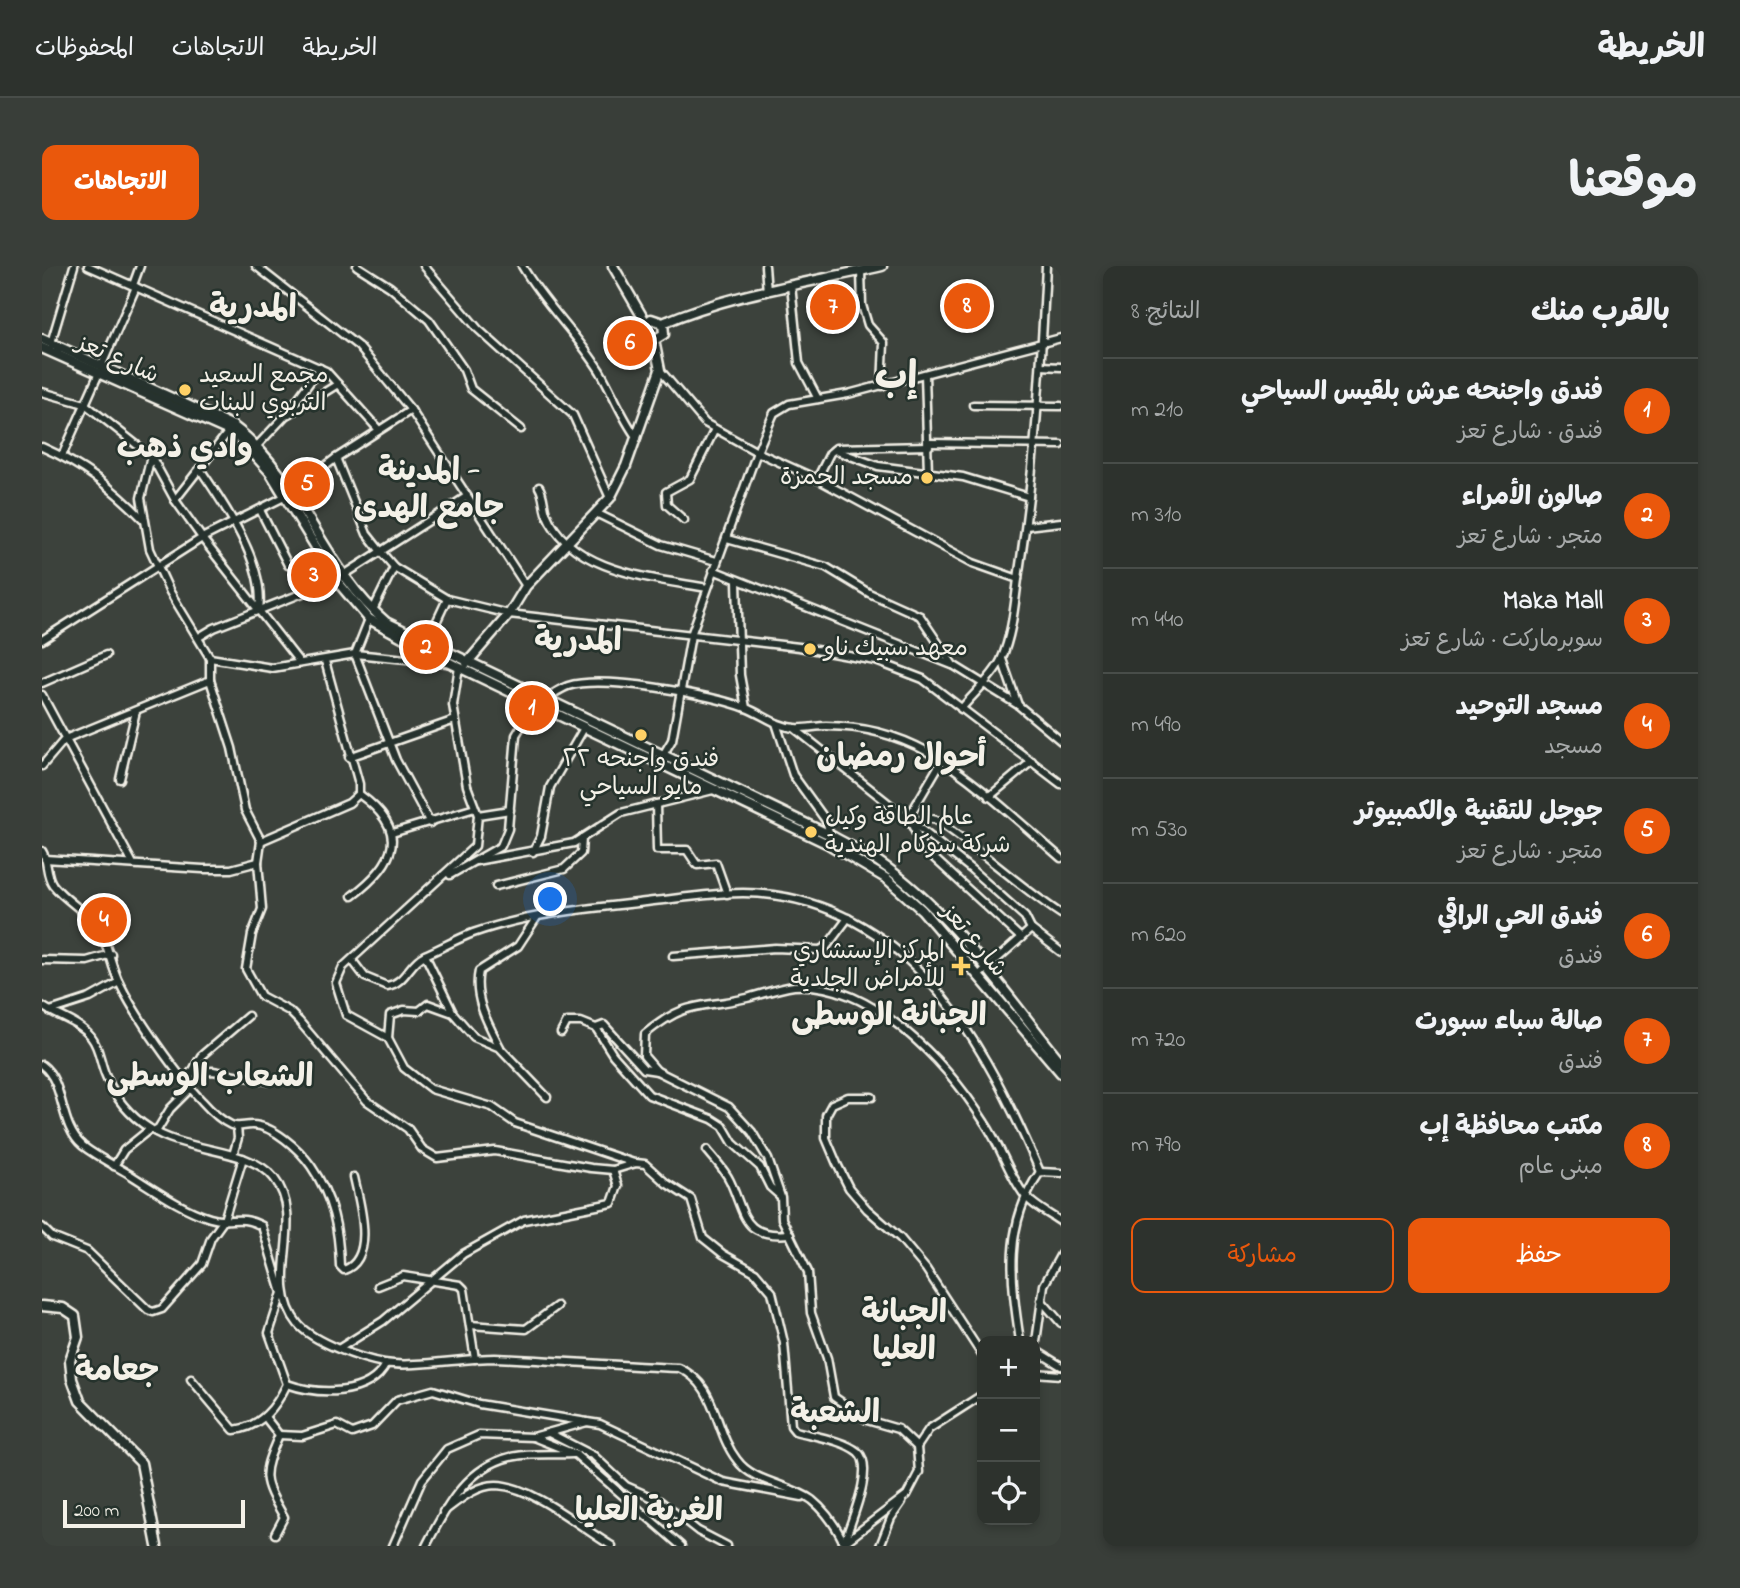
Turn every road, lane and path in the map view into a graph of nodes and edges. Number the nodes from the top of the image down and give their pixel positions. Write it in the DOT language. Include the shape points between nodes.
graph roads {
  1 [pos="74,266"];
  2 [pos="88,266"];
  3 [pos="140,266"];
  4 [pos="256,266"];
  5 [pos="357,266"];
  6 [pos="424,266"];
  7 [pos="522,266"];
  8 [pos="612,266"];
  9 [pos="765,266"];
  10 [pos="882,266"];
  11 [pos="1046,266"];
  12 [pos="861,271"];
  13 [pos="791,285"];
  14 [pos="134,286"];
  15 [pos="767,292"];
  16 [pos="646,323"];
  17 [pos="663,323"];
  18 [pos="1061,338"];
  19 [pos="654,340"];
  20 [pos="46,341"];
  21 [pos="1042,343"];
  22 [pos="42,348"];
  23 [pos="1041,366"];
  24 [pos="320,368"];
  25 [pos="1061,368"];
  26 [pos="100,370"];
  27 [pos="660,370"];
  28 [pos="925,374"];
  29 [pos="338,384"];
  30 [pos="882,386"];
  31 [pos="42,392"];
  32 [pos="818,399"];
  33 [pos="85,404"];
  34 [pos="974,405"];
  35 [pos="1038,405"];
  36 [pos="1061,406"];
  37 [pos="411,411"];
  38 [pos="285,416"];
  39 [pos="520,429"];
  40 [pos="715,429"];
  41 [pos="379,430"];
  42 [pos="229,432"];
  43 [pos="637,438"];
  44 [pos="929,444"];
  45 [pos="1061,445"];
  46 [pos="1034,446"];
  47 [pos="42,447"];
  48 [pos="254,448"];
  49 [pos="834,450"];
  50 [pos="757,452"];
  51 [pos="62,456"];
  52 [pos="150,456"];
  53 [pos="336,458"];
  54 [pos="200,469"];
  55 [pos="928,473"];
  56 [pos="817,479"];
  57 [pos="540,487"];
  58 [pos="289,493"];
  59 [pos="466,497"];
  60 [pos="1029,497"];
  61 [pos="610,498"];
  62 [pos="175,500"];
  63 [pos="260,510"];
  64 [pos="598,514"];
  65 [pos="684,520"];
  66 [pos="145,522"];
  67 [pos="236,522"];
  68 [pos="1061,522"];
  69 [pos="1026,526"];
  70 [pos="202,538"];
  71 [pos="727,539"];
  72 [pos="567,544"];
  73 [pos="382,553"];
  74 [pos="716,561"];
  75 [pos="288,565"];
  76 [pos="394,567"];
  77 [pos="159,568"];
  78 [pos="713,570"];
  79 [pos="339,577"];
  80 [pos="1018,579"];
  81 [pos="737,582"];
  82 [pos="526,586"];
  83 [pos="707,588"];
  84 [pos="447,599"];
  85 [pos="259,609"];
  86 [pos="509,614"];
  87 [pos="371,615"];
  88 [pos="691,635"];
  89 [pos="199,637"];
  90 [pos="42,640"];
  91 [pos="739,641"];
  92 [pos="427,642"];
  93 [pos="355,654"];
  94 [pos="106,655"];
  95 [pos="210,658"];
  96 [pos="1002,659"];
  97 [pos="469,660"];
  98 [pos="325,661"];
  99 [pos="300,663"];
  100 [pos="450,663"];
  101 [pos="953,665"];
  102 [pos="461,668"];
  103 [pos="210,680"];
  104 [pos="982,682"];
  105 [pos="42,683"];
  106 [pos="682,692"];
  107 [pos="42,695"];
  108 [pos="544,699"];
  109 [pos="535,704"];
  110 [pos="1018,705"];
  111 [pos="746,708"];
  112 [pos="961,709"];
  113 [pos="136,711"];
  114 [pos="455,720"];
  115 [pos="776,723"];
  116 [pos="584,728"];
  117 [pos="794,728"];
  118 [pos="65,739"];
  119 [pos="1061,741"];
  120 [pos="389,743"];
  121 [pos="663,755"];
  122 [pos="349,757"];
  123 [pos="1032,761"];
  124 [pos="941,762"];
  125 [pos="42,766"];
  126 [pos="120,779"];
  127 [pos="1061,784"];
  128 [pos="718,788"];
  129 [pos="359,794"];
  130 [pos="989,797"];
  131 [pos="656,804"];
  132 [pos="510,810"];
  133 [pos="477,812"];
  134 [pos="909,822"];
  135 [pos="430,823"];
  136 [pos="392,833"];
  137 [pos="582,838"];
  138 [pos="830,840"];
  139 [pos="261,841"];
  140 [pos="42,851"];
  141 [pos="533,852"];
  142 [pos="1061,858"];
  143 [pos="45,859"];
  144 [pos="477,861"];
  145 [pos="132,862"];
  146 [pos="258,862"];
  147 [pos="438,882"];
  148 [pos="496,886"];
  149 [pos="727,894"];
  150 [pos="352,895"];
  151 [pos="1061,914"];
  152 [pos="537,917"];
  153 [pos="848,918"];
  154 [pos="1031,929"];
  155 [pos="1021,938"];
  156 [pos="1061,952"];
  157 [pos="111,954"];
  158 [pos="425,955"];
  159 [pos="673,956"];
  160 [pos="42,960"];
  161 [pos="352,960"];
  162 [pos="987,970"];
  163 [pos="978,976"];
  164 [pos="119,982"];
  165 [pos="42,1006"];
  166 [pos="49,1011"];
  167 [pos="453,1013"];
  168 [pos="248,1016"];
  169 [pos="596,1028"];
  170 [pos="561,1033"];
  171 [pos="388,1038"];
  172 [pos="500,1048"];
  173 [pos="1061,1062"];
  174 [pos="42,1065"];
  175 [pos="657,1071"];
  176 [pos="191,1072"];
  177 [pos="1061,1073"];
  178 [pos="268,1081"];
  179 [pos="189,1086"];
  180 [pos="547,1097"];
  181 [pos="873,1097"];
  182 [pos="237,1127"];
  183 [pos="153,1130"];
  184 [pos="707,1150"];
  185 [pos="233,1155"];
  186 [pos="243,1158"];
  187 [pos="636,1163"];
  188 [pos="114,1166"];
  189 [pos="613,1170"];
  190 [pos="1040,1172"];
  191 [pos="1061,1173"];
  192 [pos="354,1177"];
  193 [pos="1024,1195"];
  194 [pos="780,1197"];
  195 [pos="224,1220"];
  196 [pos="1061,1222"];
  197 [pos="42,1227"];
  198 [pos="790,1234"];
  199 [pos="1061,1254"];
  200 [pos="426,1282"];
  201 [pos="378,1286"];
  202 [pos="282,1293"];
  203 [pos="1041,1300"];
  204 [pos="42,1306"];
  205 [pos="557,1306"];
  206 [pos="1061,1323"];
  207 [pos="470,1325"];
  208 [pos="1020,1336"];
  209 [pos="1037,1336"];
  210 [pos="977,1347"];
  211 [pos="340,1349"];
  212 [pos="1040,1353"];
  213 [pos="475,1359"];
  214 [pos="386,1364"];
  215 [pos="1061,1366"];
  216 [pos="1040,1373"];
  217 [pos="1061,1374"];
  218 [pos="191,1379"];
  219 [pos="287,1384"];
  220 [pos="977,1398"];
  221 [pos="264,1417"];
  222 [pos="587,1422"];
  223 [pos="549,1433"];
  224 [pos="279,1435"];
  225 [pos="533,1437"];
  226 [pos="917,1447"];
  227 [pos="575,1454"];
  228 [pos="907,1495"];
  229 [pos="811,1499"];
  230 [pos="443,1512"];
  231 [pos="275,1534"];
  232 [pos="844,1544"];
  233 [pos="157,1546"];
  234 [pos="394,1546"];
  235 [pos="426,1546"];
  236 [pos="612,1546"];
  237 [pos="681,1546"];
  238 [pos="727,1546"];
  239 [pos="880,1546"];
  1 -- 20 [label="street"];
  2 -- 14 [label="street"];
  3 -- 14 [label="street"];
  4 -- 37 [label="street" via="359,347"];
  5 -- 39 [label="street" via="429,320 464,370 471,389"];
  6 -- 61 [label="street" via="478,329 572,415"];
  7 -- 43 [label="street" via="600,371"];
  8 -- 16 [label="main road"];
  9 -- 15 [label="street"];
  10 -- 12 [label="main road"];
  11 -- 21 [label="street"];
  12 -- 13 [label="main road"];
  12 -- 30 [label="street" via="868,325 884,343"];
  13 -- 15 [label="main road"];
  13 -- 32 [label="street" via="799,363"];
  14 -- 24 [label="street"];
  14 -- 26 [label="street"];
  15 -- 17 [label="main road"];
  16 -- 17 [label="main road" via="657,319"];
  16 -- 19 [label="main road" via="645,334"];
  17 -- 19 [label="main road" via="664,334"];
  18 -- 21 [label="street"];
  19 -- 27 [label="main road"];
  20 -- 26 [label="main road, شارع تعز"];
  21 -- 23 [label="street"];
  21 -- 28 [label="street"];
  22 -- 26 [label="main road, شارع تعز"];
  23 -- 25 [label="street"];
  23 -- 35 [label="street"];
  24 -- 29 [label="street"];
  24 -- 38 [label="street"];
  26 -- 33 [label="street"];
  26 -- 42 [label="main road, شارع تعز"];
  26 -- 48 [label="main road, شارع تعز" via="233,426"];
  27 -- 40 [label="street"];
  27 -- 43 [label="main road"];
  28 -- 30 [label="street"];
  28 -- 44 [label="street"];
  29 -- 38 [label="street"];
  29 -- 41 [label="street"];
  30 -- 32 [label="street"];
  31 -- 33 [label="street"];
  32 -- 50 [label="street" via="789,404 774,414"];
  33 -- 51 [label="street"];
  33 -- 52 [label="street"];
  34 -- 35 [label="street"];
  35 -- 36 [label="street"];
  35 -- 46 [label="street"];
  37 -- 41 [label="street"];
  37 -- 59 [label="street"];
  38 -- 48 [label="street"];
  40 -- 50 [label="street"];
  40 -- 65 [label="street" via="690,479 666,492 667,505"];
  41 -- 53 [label="street"];
  42 -- 48 [label="main road, شارع تعز"];
  42 -- 54 [label="street"];
  43 -- 61 [label="main road"];
  44 -- 46 [label="street"];
  44 -- 49 [label="street"];
  44 -- 55 [label="street"];
  45 -- 46 [label="street"];
  46 -- 60 [label="street"];
  47 -- 51 [label="street"];
  48 -- 58 [label="main road, شارع تعز"];
  49 -- 55 [label="street" via="878,466"];
  49 -- 56 [label="street"];
  50 -- 56 [label="street"];
  50 -- 71 [label="street"];
  51 -- 66 [label="street" via="117,492"];
  52 -- 62 [label="street"];
  52 -- 66 [label="street" via="141,498"];
  53 -- 58 [label="street"];
  53 -- 73 [label="street" via="367,534"];
  54 -- 62 [label="street"];
  54 -- 67 [label="street"];
  55 -- 60 [label="street" via="963,477"];
  56 -- 80 [label="street" via="973,564"];
  57 -- 72 [label="street" via="546,513"];
  58 -- 63 [label="street"];
  58 -- 79 [label="main road, شارع تعز"];
  59 -- 73 [label="street"];
  59 -- 82 [label="street"];
  60 -- 69 [label="street"];
  61 -- 64 [label="main road"];
  62 -- 70 [label="street"];
  63 -- 67 [label="street"];
  63 -- 75 [label="street"];
  64 -- 72 [label="main road"];
  64 -- 74 [label="street" via="661,545"];
  66 -- 77 [label="street"];
  67 -- 70 [label="street"];
  67 -- 85 [label="street" via="262,593"];
  68 -- 69 [label="street"];
  69 -- 80 [label="street"];
  70 -- 77 [label="street"];
  70 -- 85 [label="street"];
  71 -- 74 [label="street"];
  71 -- 101 [label="street" via="825,567 916,613"];
  72 -- 82 [label="main road"];
  72 -- 83 [label="street" via="590,560"];
  73 -- 76 [label="street"];
  73 -- 79 [label="street"];
  74 -- 78 [label="street"];
  76 -- 84 [label="street"];
  76 -- 87 [label="street"];
  77 -- 89 [label="street"];
  77 -- 90 [label="street"];
  78 -- 81 [label="street"];
  78 -- 83 [label="street"];
  79 -- 85 [label="street"];
  79 -- 87 [label="main road, شارع تعز"];
  80 -- 96 [label="street"];
  81 -- 91 [label="street"];
  81 -- 101 [label="street"];
  82 -- 86 [label="main road"];
  83 -- 88 [label="street"];
  84 -- 86 [label="street"];
  84 -- 92 [label="street"];
  85 -- 89 [label="street"];
  85 -- 99 [label="street"];
  86 -- 88 [label="street"];
  86 -- 97 [label="main road"];
  87 -- 92 [label="main road, شارع تعز"];
  87 -- 93 [label="street"];
  87 -- 100 [label="main road, شارع تعز"];
  88 -- 91 [label="street"];
  88 -- 106 [label="street"];
  89 -- 95 [label="street"];
  91 -- 111 [label="street"];
  91 -- 112 [label="street" via="876,660 923,679"];
  92 -- 97 [label="main road, شارع تعز"];
  93 -- 98 [label="street"];
  93 -- 100 [label="street"];
  93 -- 120 [label="street"];
  94 -- 105 [label="street"];
  95 -- 99 [label="street" via="272,668"];
  95 -- 103 [label="street"];
  96 -- 104 [label="street" via="991,677"];
  96 -- 110 [label="street"];
  97 -- 102 [label="main road"];
  97 -- 108 [label="main road, شارع تعز"];
  98 -- 99 [label="street"];
  98 -- 122 [label="street"];
  100 -- 102 [label="main road, شارع تعز"];
  101 -- 104 [label="street"];
  102 -- 109 [label="main road, شارع تعز"];
  102 -- 114 [label="street" via="454,693"];
  103 -- 113 [label="street"];
  103 -- 139 [label="street" via="232,748 245,810"];
  104 -- 110 [label="street"];
  104 -- 112 [label="street"];
  106 -- 108 [label="street" via="597,683 569,686"];
  106 -- 111 [label="street"];
  106 -- 121 [label="street" via="672,740"];
  107 -- 118 [label="street"];
  108 -- 121 [label="main road, شارع تعز"];
  109 -- 116 [label="main road, شارع تعز"];
  109 -- 132 [label="street" via="516,735"];
  110 -- 119 [label="street"];
  111 -- 115 [label="street"];
  112 -- 123 [label="street"];
  113 -- 118 [label="street"];
  113 -- 126 [label="street"];
  114 -- 120 [label="street"];
  114 -- 133 [label="street" via="467,786"];
  115 -- 117 [label="street"];
  115 -- 138 [label="street" via="793,775 816,803"];
  116 -- 128 [label="main road, شارع تعز"];
  116 -- 141 [label="street" via="550,787 541,836"];
  117 -- 124 [label="street" via="858,727 883,733"];
  117 -- 134 [label="street"];
  118 -- 125 [label="street"];
  118 -- 145 [label="street"];
  120 -- 122 [label="street"];
  120 -- 135 [label="street"];
  121 -- 128 [label="main road, شارع تعز"];
  122 -- 129 [label="street"];
  123 -- 127 [label="street"];
  123 -- 130 [label="street"];
  124 -- 130 [label="street"];
  124 -- 134 [label="street"];
  128 -- 131 [label="street"];
  128 -- 138 [label="main road, شارع تعز"];
  129 -- 136 [label="street" via="372,803"];
  129 -- 139 [label="street" via="349,803"];
  130 -- 142 [label="street"];
  131 -- 137 [label="street" via="621,813"];
  131 -- 149 [label="street" via="657,850 682,849 697,866 716,863"];
  132 -- 133 [label="street"];
  132 -- 144 [label="street" via="501,846"];
  133 -- 135 [label="street"];
  133 -- 147 [label="street" via="475,846"];
  134 -- 151 [label="street" via="936,820"];
  134 -- 154 [label="street" via="981,878 1025,917"];
  134 -- 155 [label="street" via="923,848"];
  135 -- 136 [label="street"];
  136 -- 150 [label="street" via="385,867"];
  137 -- 141 [label="street"];
  137 -- 148 [label="street" via="581,853 564,869"];
  138 -- 162 [label="main road, شارع تعز" via="878,862 927,902"];
  138 -- 163 [label="main road, شارع تعز" via="887,879 947,936"];
  139 -- 146 [label="street"];
  140 -- 143 [label="street"];
  141 -- 144 [label="street"];
  143 -- 145 [label="street"];
  143 -- 157 [label="street" via="54,886 96,926"];
  144 -- 147 [label="street"];
  145 -- 146 [label="street" via="230,869"];
  146 -- 189 [label="street" via="262,909 247,956 248,977 261,996 294,1015 368,1101 408,1129 422,1149 437,1158 495,1151"];
  147 -- 161 [label="street"];
  149 -- 152 [label="street"];
  149 -- 153 [label="street" via="771,894"];
  152 -- 158 [label="street" via="474,933"];
  152 -- 172 [label="street" via="518,946 479,971 484,1016"];
  153 -- 159 [label="street" via="820,950 775,948"];
  153 -- 190 [label="street" via="889,942 916,965 972,1038 1013,1110"];
  154 -- 155 [label="street"];
  154 -- 156 [label="street"];
  155 -- 162 [label="street"];
  157 -- 160 [label="street" via="87,961"];
  157 -- 164 [label="street"];
  158 -- 161 [label="street" via="405,976 387,986 365,977"];
  158 -- 167 [label="street"];
  161 -- 171 [label="street" via="336,983 346,1015"];
  162 -- 163 [label="street"];
  162 -- 173 [label="main road, شارع تعز"];
  163 -- 177 [label="main road, شارع تعز"];
  164 -- 166 [label="street" via="90,998"];
  164 -- 179 [label="street"];
  165 -- 166 [label="street"];
  166 -- 183 [label="street" via="92,1039 122,1104"];
  167 -- 171 [label="street" via="428,1004 419,1011 390,1015"];
  167 -- 172 [label="street" via="474,1037"];
  168 -- 176 [label="street" via="201,1056"];
  169 -- 170 [label="street" via="567,1022"];
  169 -- 175 [label="street" via="604,1026 644,1069"];
  169 -- 194 [label="street" via="649,1096 723,1126"];
  171 -- 187 [label="street" via="404,1068 431,1089 492,1107 516,1123"];
  172 -- 180 [label="street"];
  174 -- 188 [label="street" via="54,1080 69,1126 80,1143"];
  175 -- 193 [label="street" via="644,1056 643,1040 668,1016 697,1004 794,986 836,990 877,1009 937,1064 975,1107"];
  175 -- 194 [label="street" via="730,1107 768,1159"];
  176 -- 178 [label="street" via="213,1071"];
  176 -- 179 [label="street"];
  179 -- 182 [label="street" via="216,1115"];
  179 -- 183 [label="street"];
  181 -- 210 [label="street" via="848,1097 832,1104 826,1115 826,1138 849,1188 926,1269"];
  182 -- 185 [label="street"];
  182 -- 192 [label="street" via="253,1124 268,1129 309,1164 325,1189 338,1228 344,1270 360,1254 363,1239"];
  183 -- 185 [label="street" via="169,1139"];
  183 -- 188 [label="street" via="124,1150"];
  184 -- 198 [label="street" via="729,1179 746,1222 771,1236"];
  185 -- 186 [label="street"];
  186 -- 195 [label="street"];
  186 -- 202 [label="street" via="255,1160 275,1179 288,1211"];
  187 -- 189 [label="street"];
  187 -- 232 [label="street" via="645,1164 691,1199 703,1238 755,1272 772,1292 784,1343 791,1426 850,1448 866,1467"];
  188 -- 195 [label="street" via="195,1213"];
  189 -- 200 [label="street" via="618,1186 612,1203 524,1220 463,1254"];
  190 -- 191 [label="street"];
  190 -- 193 [label="street"];
  193 -- 196 [label="street"];
  193 -- 208 [label="street" via="1013,1255"];
  194 -- 198 [label="street" via="782,1219"];
  195 -- 197 [label="street" via="192,1279 169,1304 153,1312 87,1251 51,1237"];
  195 -- 202 [label="street" via="237,1217 262,1226"];
  198 -- 226 [label="street" via="808,1272 811,1313 827,1358 834,1397 867,1420 898,1429"];
  199 -- 203 [label="street" via="1044,1284"];
  200 -- 201 [label="street" via="403,1276"];
  200 -- 207 [label="street" via="460,1285"];
  200 -- 211 [label="street" via="383,1321"];
  202 -- 211 [label="street" via="298,1325"];
  202 -- 219 [label="street" via="269,1333"];
  203 -- 206 [label="street"];
  203 -- 209 [label="street"];
  204 -- 233 [label="main road" via="63,1308 75,1316 78,1336 70,1360 72,1380 80,1401 141,1463"];
  205 -- 207 [label="street" via="526,1329"];
  207 -- 213 [label="street"];
  211 -- 214 [label="street"];
  212 -- 215 [label="street"];
  213 -- 214 [label="street"];
  213 -- 229 [label="street" via="679,1368 694,1374 707,1390 737,1462"];
  214 -- 219 [label="street" via="380,1374 359,1387 305,1390"];
  216 -- 217 [label="street"];
  218 -- 221 [label="street" via="234,1430 247,1429"];
  219 -- 221 [label="street"];
  220 -- 226 [label="street" via="929,1429"];
  221 -- 224 [label="street"];
  222 -- 223 [label="street"];
  222 -- 224 [label="street" via="480,1405 433,1390 397,1399 372,1426 352,1433 337,1424 302,1436"];
  222 -- 229 [label="street" via="634,1438 723,1482"];
  223 -- 225 [label="street"];
  223 -- 238 [label="street" via="594,1456 626,1486 660,1501 698,1531"];
  224 -- 231 [label="street" via="265,1467 268,1489 284,1517"];
  225 -- 227 [label="street"];
  225 -- 234 [label="street" via="479,1435 447,1449 422,1480"];
  226 -- 228 [label="street" via="919,1472"];
  227 -- 230 [label="street" via="503,1459 466,1482"];
  227 -- 237 [label="street"];
  228 -- 232 [label="street"];
  228 -- 239 [label="street"];
  229 -- 232 [label="street" via="834,1521"];
  230 -- 235 [label="street"];
  230 -- 236 [label="street" via="469,1493 495,1485 521,1490"];
}
